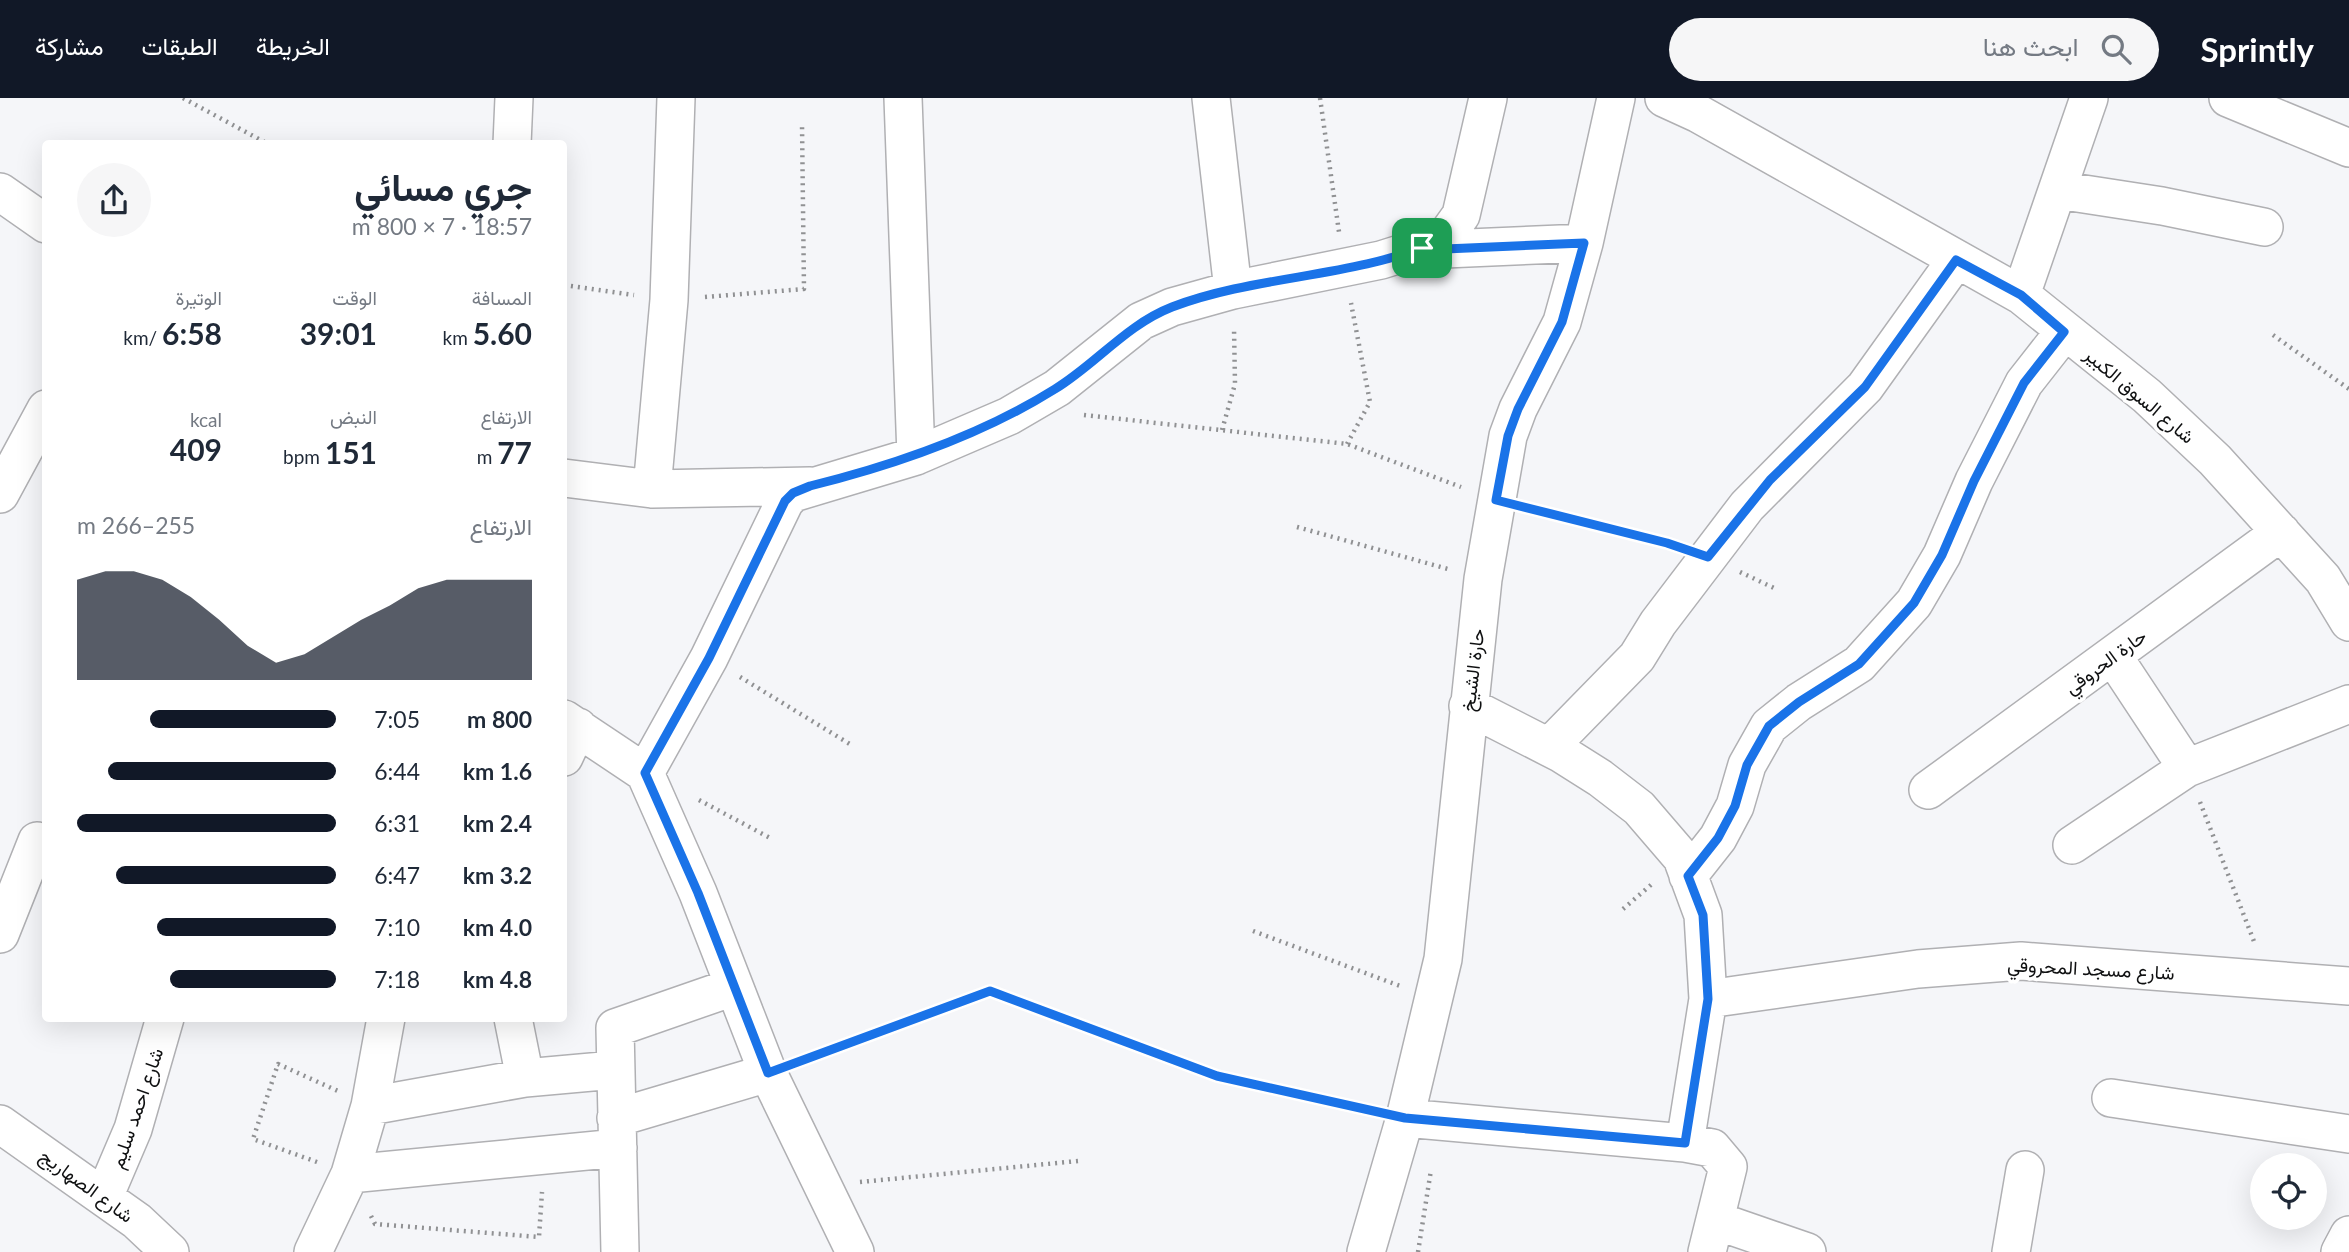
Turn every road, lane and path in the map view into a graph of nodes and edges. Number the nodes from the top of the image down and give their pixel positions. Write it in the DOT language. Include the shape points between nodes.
graph roads {
  1 [pos="183,98"];
  2 [pos="514,98"];
  3 [pos="676,98"];
  4 [pos="903,98"];
  5 [pos="1211,98"];
  6 [pos="1320,98"];
  7 [pos="1488,98"];
  8 [pos="1616,98"];
  9 [pos="1664,98"];
  10 [pos="2089,98"];
  11 [pos="2228,98"];
  12 [pos="1700,106"];
  13 [pos="802,124"];
  14 [pos="261,140"];
  15 [pos="512,140"];
  16 [pos="2349,148"];
  17 [pos="2058,190"];
  18 [pos="0,192"];
  19 [pos="42,221"];
  20 [pos="2264,227"];
  21 [pos="1434,243"];
  22 [pos="1584,243"];
  23 [pos="1956,260"];
  24 [pos="1345,269"];
  25 [pos="567,285"];
  26 [pos="1233,290"];
  27 [pos="2021,295"];
  28 [pos="669,300"];
  29 [pos="2064,332"];
  30 [pos="2273,335"];
  31 [pos="1057,388"];
  32 [pos="2349,389"];
  33 [pos="42,416"];
  34 [pos="1222,430"];
  35 [pos="1347,444"];
  36 [pos="916,456"];
  37 [pos="567,478"];
  38 [pos="810,486"];
  39 [pos="652,489"];
  40 [pos="0,494"];
  41 [pos="1496,500"];
  42 [pos="1297,527"];
  43 [pos="2281,532"];
  44 [pos="1708,557"];
  45 [pos="1483,579"];
  46 [pos="2349,622"];
  47 [pos="2113,656"];
  48 [pos="709,658"];
  49 [pos="2349,704"];
  50 [pos="1468,706"];
  51 [pos="568,734"];
  52 [pos="853,746"];
  53 [pos="1549,747"];
  54 [pos="2187,768"];
  55 [pos="645,773"];
  56 [pos="1928,790"];
  57 [pos="772,839"];
  58 [pos="37,841"];
  59 [pos="2072,845"];
  60 [pos="1688,876"];
  61 [pos="1253,931"];
  62 [pos="0,934"];
  63 [pos="2269,980"];
  64 [pos="2349,986"];
  65 [pos="733,987"];
  66 [pos="1434,998"];
  67 [pos="1708,999"];
  68 [pos="164,1022"];
  69 [pos="385,1022"];
  70 [pos="514,1022"];
  71 [pos="614,1070"];
  72 [pos="768,1073"];
  73 [pos="525,1078"];
  74 [pos="2111,1098"];
  75 [pos="370,1106"];
  76 [pos="1422,1119"];
  77 [pos="0,1124"];
  78 [pos="617,1133"];
  79 [pos="2349,1134"];
  80 [pos="1685,1143"];
  81 [pos="545,1156"];
  82 [pos="1079,1161"];
  83 [pos="2025,1170"];
  84 [pos="350,1174"];
  85 [pos="823,1185"];
  86 [pos="104,1197"];
  87 [pos="1712,1236"];
  88 [pos="2349,1236"];
  89 [pos="170,1252"];
  90 [pos="313,1252"];
  91 [pos="620,1252"];
  92 [pos="855,1252"];
  93 [pos="1366,1252"];
  94 [pos="1418,1252"];
  95 [pos="1807,1252"];
  96 [pos="2011,1252"];
  97 [pos="2340,1252"];
  1 -- 14 [label="path"];
  2 -- 15 [label="street"];
  3 -- 28 [label="street"];
  4 -- 36 [label="street"];
  5 -- 26 [label="street"];
  6 -- 24 [label="path"];
  7 -- 21 [label="street" via="1461,215 1446,236"];
  8 -- 22 [label="street, حارة الشيخ"];
  9 -- 12 [label="street, شارع السوق الكبير"];
  10 -- 17 [label="street"];
  11 -- 16 [label="street"];
  12 -- 23 [label="street, شارع السوق الكبير"];
  13 -- 28 [label="path" via="804,289"];
  17 -- 20 [label="street"];
  17 -- 27 [label="street"];
  18 -- 19 [label="street"];
  21 -- 22 [label="street" via="1445,249"];
  21 -- 24 [label="street"];
  22 -- 41 [label="street, حارة الشيخ" via="1562,322 1508,436"];
  23 -- 27 [label="street, شارع السوق الكبير"];
  23 -- 44 [label="street" via="1865,387 1770,480"];
  24 -- 26 [label="street"];
  24 -- 35 [label="path" via="1370,402"];
  25 -- 28 [label="path"];
  26 -- 31 [label="street" via="1141,321"];
  26 -- 34 [label="path" via="1236,384"];
  27 -- 29 [label="street, شارع السوق الكبير"];
  28 -- 39 [label="street"];
  29 -- 43 [label="street, شارع السوق الكبير" via="2147,396"];
  29 -- 60 [label="street" via="2024,383 1942,555 1914,603 1859,664 1769,726 1747,765 1735,806 1718,838"];
  30 -- 32 [label="path"];
  31 -- 34 [label="path" via="1070,413"];
  31 -- 36 [label="street" via="1009,416"];
  33 -- 40 [label="street"];
  34 -- 35 [label="path"];
  35 -- 41 [label="path"];
  36 -- 38 [label="street"];
  37 -- 39 [label="street"];
  38 -- 39 [label="street"];
  38 -- 48 [label="street" via="785,501"];
  41 -- 44 [label="path"];
  41 -- 45 [label="street, حارة الشيخ"];
  42 -- 45 [label="path"];
  43 -- 46 [label="street, شارع السوق الكبير" via="2323,579"];
  43 -- 47 [label="street, حارة الحروقي"];
  44 -- 53 [label="street" via="1637,657"];
  45 -- 50 [label="street, حارة الشيخ"];
  47 -- 54 [label="street"];
  47 -- 56 [label="street, حارة الحروقي"];
  48 -- 52 [label="path"];
  48 -- 55 [label="street"];
  49 -- 54 [label="street"];
  50 -- 53 [label="street"];
  50 -- 66 [label="street, حارة الشيخ" via="1443,959"];
  51 -- 55 [label="street"];
  53 -- 60 [label="street" via="1601,778 1639,808 1682,858"];
  54 -- 59 [label="street"];
  54 -- 63 [label="path"];
  55 -- 57 [label="path"];
  55 -- 65 [label="street"];
  58 -- 62 [label="street"];
  60 -- 67 [label="street" via="1703,915"];
  61 -- 66 [label="path"];
  63 -- 64 [label="street, شارع مسجد المحروقي"];
  63 -- 67 [label="street, شارع مسجد المحروقي" via="2021,961 1918,969"];
  65 -- 71 [label="street" via="616,1026"];
  65 -- 72 [label="street"];
  66 -- 76 [label="street, حارة الشيخ"];
  67 -- 80 [label="street"];
  68 -- 86 [label="street, شارع احمد سليم" via="133,1129"];
  69 -- 75 [label="street"];
  70 -- 73 [label="street"];
  71 -- 73 [label="street"];
  71 -- 78 [label="street"];
  72 -- 76 [label="path" via="990,991 1217,1076"];
  72 -- 78 [label="street"];
  72 -- 85 [label="street"];
  73 -- 75 [label="street"];
  74 -- 79 [label="street"];
  75 -- 84 [label="street"];
  75 -- 84 [label="path" via="278,1064 254,1139"];
  76 -- 80 [label="street"];
  76 -- 93 [label="street, حارة الشيخ"];
  76 -- 94 [label="path"];
  77 -- 86 [label="street, شارع الصهاريج"];
  78 -- 81 [label="street"];
  78 -- 91 [label="street"];
  80 -- 87 [label="street" via="1712,1149 1728,1167"];
  81 -- 84 [label="street"];
  81 -- 84 [label="path" via="539,1237 375,1224"];
  82 -- 85 [label="path"];
  83 -- 96 [label="street"];
  84 -- 90 [label="street"];
  85 -- 92 [label="street"];
  86 -- 89 [label="street, شارع الصهاريج"];
  87 -- 95 [label="street"];
  88 -- 97 [label="street"];
}
